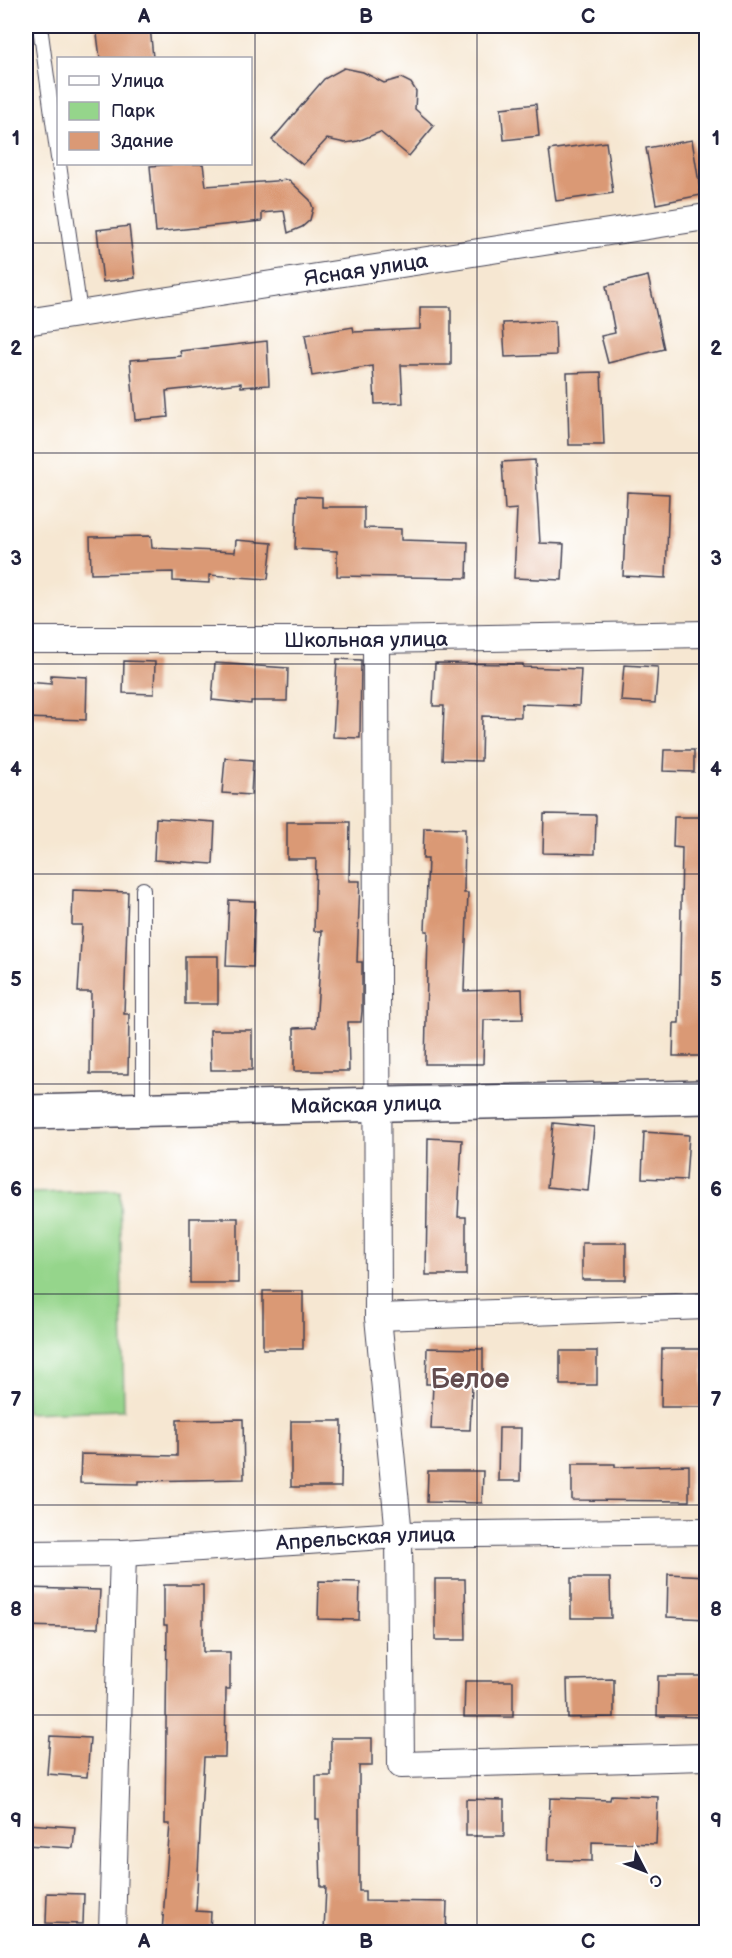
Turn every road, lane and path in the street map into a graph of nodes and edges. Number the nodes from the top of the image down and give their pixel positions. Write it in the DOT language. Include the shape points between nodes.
graph roads {
  1 [pos="40,26"];
  2 [pos="57,151"];
  3 [pos="59,165"];
  4 [pos="706,217"];
  5 [pos="80,313"];
  6 [pos="26,322"];
  7 [pos="706,634"];
  8 [pos="26,640"];
  9 [pos="376,640"];
  10 [pos="143,890"];
  11 [pos="706,1098"];
  12 [pos="380,1104"];
  13 [pos="143,1109"];
  14 [pos="26,1112"];
  15 [pos="706,1306"];
  16 [pos="378,1317"];
  17 [pos="706,1531"];
  18 [pos="399,1536"];
  19 [pos="123,1553"];
  20 [pos="26,1554"];
  21 [pos="706,1757"];
  22 [pos="112,1932"];
  1 -- 2 [label="lane"];
  3 -- 5 [label="lane"];
  4 -- 5 [label="street, Ясная улица"];
  5 -- 6 [label="street, Ясная улица"];
  7 -- 9 [label="street, Школьная улица"];
  8 -- 9 [label="street, Школьная улица"];
  9 -- 12 [label="street"];
  10 -- 13 [label="lane"];
  11 -- 12 [label="street, Майская улица"];
  12 -- 13 [label="street, Майская улица"];
  12 -- 16 [label="street"];
  13 -- 14 [label="street, Майская улица"];
  15 -- 16 [label="street"];
  16 -- 18 [label="street"];
  17 -- 18 [label="street, Апрельская улица"];
  18 -- 19 [label="street, Апрельская улица"];
  18 -- 21 [label="street" via="401,1765"];
  19 -- 20 [label="street, Апрельская улица"];
  19 -- 22 [label="street"];
}
